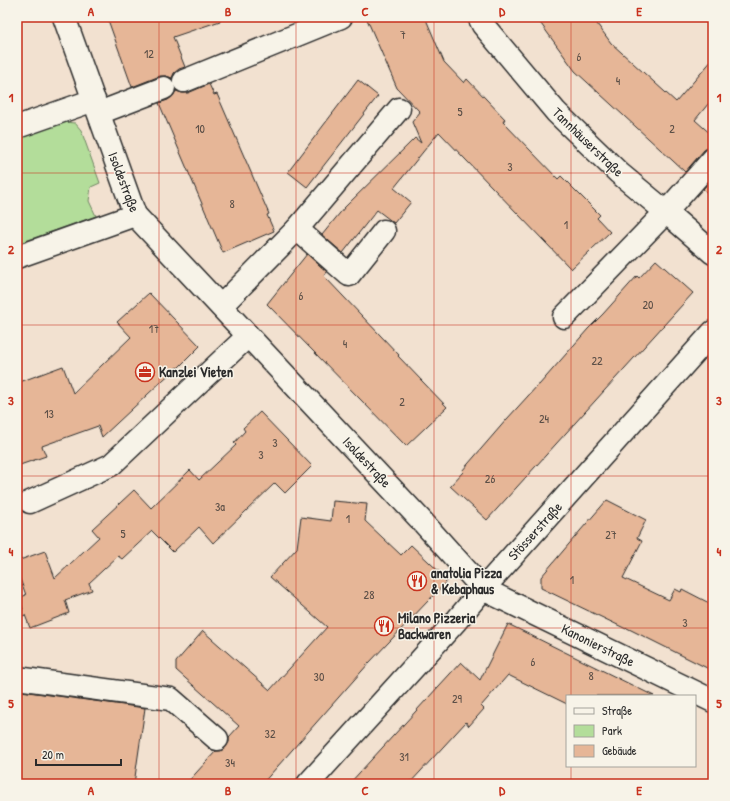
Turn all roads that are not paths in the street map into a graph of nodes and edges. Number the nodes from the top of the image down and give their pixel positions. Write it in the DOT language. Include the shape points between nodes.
graph roads {
  1 [pos="64,17"];
  2 [pos="341,17"];
  3 [pos="479,17"];
  4 [pos="184,81"];
  5 [pos="164,88"];
  6 [pos="96,106"];
  7 [pos="400,109"];
  8 [pos="17,127"];
  9 [pos="713,159"];
  10 [pos="666,212"];
  11 [pos="135,215"];
  12 [pos="297,229"];
  13 [pos="384,231"];
  14 [pos="713,253"];
  15 [pos="17,257"];
  16 [pos="220,306"];
  17 [pos="564,318"];
  18 [pos="713,332"];
  19 [pos="248,336"];
  20 [pos="30,502"];
  21 [pos="483,589"];
  22 [pos="17,678"];
  23 [pos="713,701"];
  24 [pos="217,739"];
  25 [pos="308,784"];
  1 -- 6 [label="street, Isoldestraße"];
  2 -- 4 [label="street"];
  3 -- 10 [label="street, Tannhäuserstraße" via="556,112 619,173"];
  5 -- 6 [label="street"];
  6 -- 8 [label="street"];
  6 -- 11 [label="street, Isoldestraße"];
  7 -- 12 [label="street"];
  9 -- 10 [label="street"];
  10 -- 14 [label="street, Tannhäuserstraße"];
  10 -- 17 [label="street"];
  11 -- 15 [label="street"];
  11 -- 16 [label="street, Isoldestraße"];
  12 -- 13 [label="street" via="349,275"];
  12 -- 16 [label="street"];
  16 -- 19 [label="street, Isoldestraße"];
  18 -- 21 [label="street, Stösserstraße"];
  19 -- 20 [label="street" via="111,465"];
  19 -- 21 [label="street, Isoldestraße"];
  21 -- 23 [label="street, Kanonierstraße"];
  21 -- 25 [label="street, Stösserstraße"];
  22 -- 24 [label="street" via="171,699"];
}
